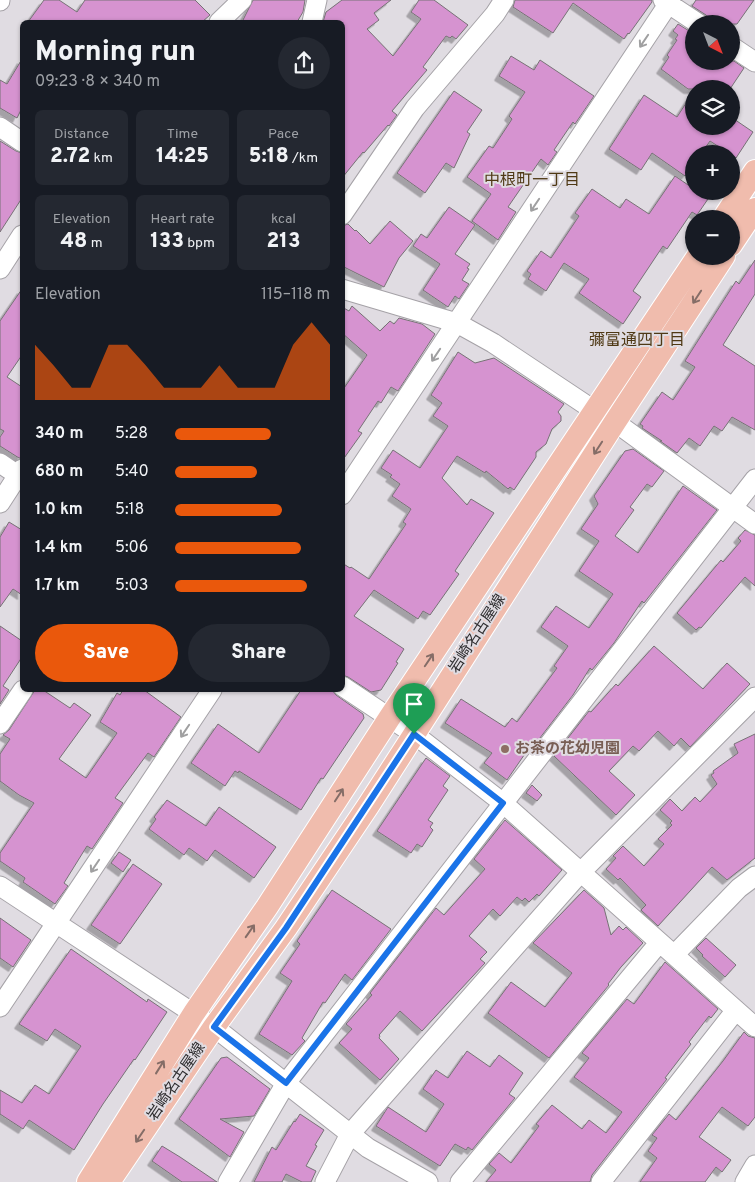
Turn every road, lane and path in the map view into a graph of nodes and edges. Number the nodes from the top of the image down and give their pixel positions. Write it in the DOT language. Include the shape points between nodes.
graph roads {
  1 [pos="242,0"];
  2 [pos="317,0"];
  3 [pos="504,0"];
  4 [pos="668,1"];
  5 [pos="687,15"];
  6 [pos="221,20"];
  7 [pos="312,20"];
  8 [pos="740,52"];
  9 [pos="755,62"];
  10 [pos="0,127"];
  11 [pos="20,141"];
  12 [pos="755,172"];
  13 [pos="755,209"];
  14 [pos="730,210"];
  15 [pos="345,211"];
  16 [pos="740,232"];
  17 [pos="20,238"];
  18 [pos="692,265"];
  19 [pos="718,265"];
  20 [pos="0,269"];
  21 [pos="345,291"];
  22 [pos="457,323"];
  23 [pos="595,411"];
  24 [pos="615,422"];
  25 [pos="0,463"];
  26 [pos="20,473"];
  27 [pos="20,475"];
  28 [pos="755,479"];
  29 [pos="345,491"];
  30 [pos="0,503"];
  31 [pos="732,507"];
  32 [pos="755,524"];
  33 [pos="345,688"];
  34 [pos="22,692"];
  35 [pos="211,692"];
  36 [pos="755,697"];
  37 [pos="390,718"];
  38 [pos="0,724"];
  39 [pos="414,734"];
  40 [pos="503,803"];
  41 [pos="580,873"];
  42 [pos="755,876"];
  43 [pos="0,886"];
  44 [pos="56,923"];
  45 [pos="659,942"];
  46 [pos="674,955"];
  47 [pos="0,1007"];
  48 [pos="736,1010"];
  49 [pos="194,1013"];
  50 [pos="214,1027"];
  51 [pos="755,1027"];
  52 [pos="286,1083"];
  53 [pos="350,1134"];
  54 [pos="755,1165"];
  55 [pos="88,1182"];
  56 [pos="109,1182"];
  57 [pos="228,1182"];
  58 [pos="325,1182"];
  59 [pos="428,1182"];
  60 [pos="460,1182"];
  61 [pos="602,1182"];
  62 [pos="745,1182"];
  1 -- 6 [label="street"];
  2 -- 7 [label="street"];
  3 -- 15 [label="street" via="415,108"];
  4 -- 5 [label="street"];
  4 -- 22 [label="street, one-way"];
  8 -- 9 [label="street"];
  10 -- 11 [label="street"];
  12 -- 14 [label="main road"];
  13 -- 16 [label="main road"];
  17 -- 20 [label="street"];
  18 -- 23 [label="main road, 岩崎名古屋線"];
  19 -- 24 [label="main road, 岩崎名古屋線, one-way"];
  21 -- 22 [label="street"];
  22 -- 23 [label="street" via="493,342"];
  22 -- 29 [label="street, one-way"];
  37 -- 23 [label="main road, 岩崎名古屋線, one-way"];
  24 -- 31 [label="street"];
  24 -- 39 [label="main road, 岩崎名古屋線, one-way"];
  25 -- 26 [label="street"];
  27 -- 30 [label="street"];
  28 -- 31 [label="street"];
  31 -- 32 [label="street"];
  31 -- 40 [label="street"];
  33 -- 37 [label="street"];
  34 -- 38 [label="street"];
  35 -- 44 [label="street, one-way"];
  36 -- 41 [label="street"];
  37 -- 39 [label="street"];
  49 -- 37 [label="main road, 岩崎名古屋線, one-way"];
  39 -- 40 [label="street"];
  39 -- 50 [label="main road, 岩崎名古屋線" via="286,928"];
  40 -- 41 [label="street"];
  40 -- 52 [label="street"];
  41 -- 45 [label="street"];
  41 -- 53 [label="street"];
  42 -- 46 [label="street" via="739,888"];
  43 -- 44 [label="street"];
  44 -- 47 [label="street"];
  44 -- 49 [label="street"];
  45 -- 46 [label="street"];
  45 -- 60 [label="street"];
  46 -- 48 [label="street"];
  48 -- 51 [label="street"];
  48 -- 61 [label="street"];
  49 -- 50 [label="street"];
  55 -- 49 [label="main road, 岩崎名古屋線, one-way"];
  50 -- 52 [label="street"];
  50 -- 56 [label="main road, 岩崎名古屋線, one-way"];
  52 -- 53 [label="street"];
  52 -- 57 [label="street"];
  53 -- 58 [label="street"];
  53 -- 59 [label="street"];
  54 -- 62 [label="street"];
}
